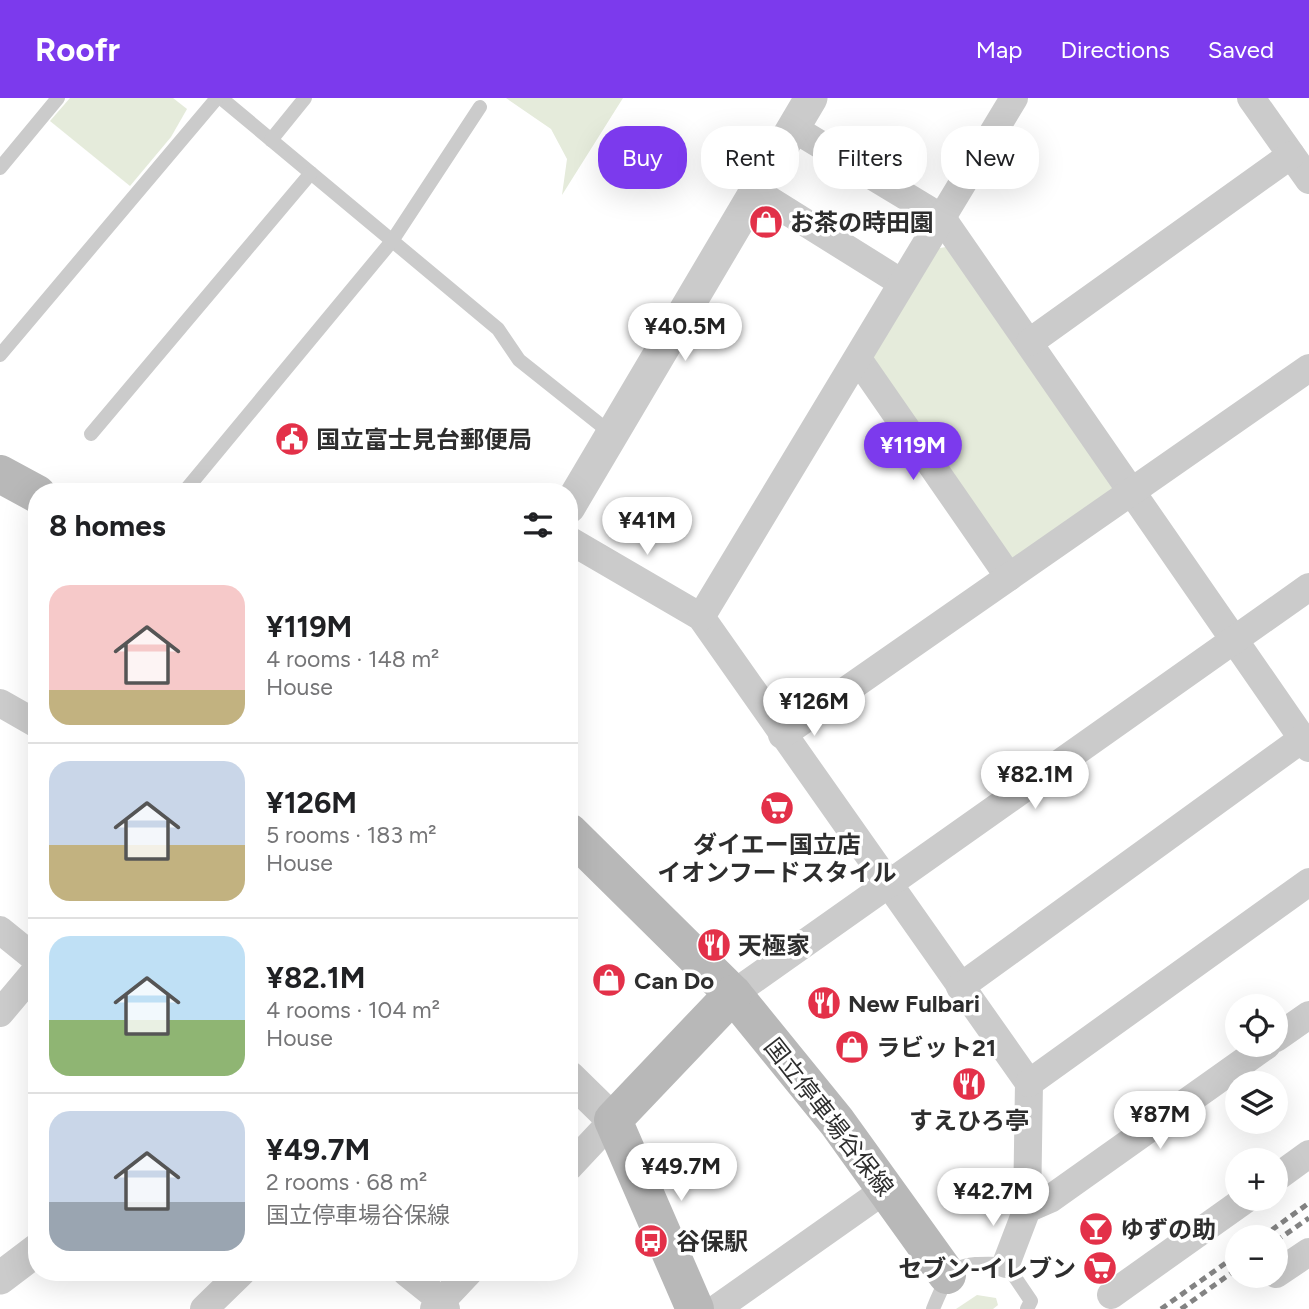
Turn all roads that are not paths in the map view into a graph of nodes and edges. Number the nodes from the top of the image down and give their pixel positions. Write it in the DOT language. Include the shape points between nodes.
graph roads {
  1 [pos="58,98"];
  2 [pos="219,98"];
  3 [pos="305,98"];
  4 [pos="811,98"];
  5 [pos="1014,98"];
  6 [pos="1251,98"];
  7 [pos="480,107"];
  8 [pos="794,126"];
  9 [pos="799,132"];
  10 [pos="271,140"];
  11 [pos="1292,155"];
  12 [pos="0,168"];
  13 [pos="311,173"];
  14 [pos="1309,180"];
  15 [pos="755,191"];
  16 [pos="942,218"];
  17 [pos="392,241"];
  18 [pos="902,283"];
  19 [pos="1030,341"];
  20 [pos="0,355"];
  21 [pos="858,359"];
  22 [pos="1309,368"];
  23 [pos="612,434"];
  24 [pos="91,435"];
  25 [pos="0,474"];
  26 [pos="191,483"];
  27 [pos="28,490"];
  28 [pos="1133,491"];
  29 [pos="578,492"];
  30 [pos="578,545"];
  31 [pos="1009,577"];
  32 [pos="1309,587"];
  33 [pos="701,617"];
  34 [pos="1235,640"];
  35 [pos="0,703"];
  36 [pos="28,719"];
  37 [pos="782,735"];
  38 [pos="1306,744"];
  39 [pos="578,841"];
  40 [pos="1309,883"];
  41 [pos="888,885"];
  42 [pos="0,930"];
  43 [pos="28,953"];
  44 [pos="28,980"];
  45 [pos="960,987"];
  46 [pos="733,995"];
  47 [pos="0,1013"];
  48 [pos="1309,1015"];
  49 [pos="1288,1030"];
  50 [pos="1250,1057"];
  51 [pos="1029,1083"];
  52 [pos="578,1086"];
  53 [pos="613,1120"];
  54 [pos="1309,1154"];
  55 [pos="578,1157"];
  56 [pos="1288,1169"];
  57 [pos="886,1189"];
  58 [pos="1027,1209"];
  59 [pos="1229,1211"];
  60 [pos="1309,1252"];
  61 [pos="28,1257"];
  62 [pos="1006,1264"];
  63 [pos="1288,1266"];
  64 [pos="0,1278"];
  65 [pos="233,1281"];
  66 [pos="415,1281"];
  67 [pos="462,1281"];
  68 [pos="940,1292"];
  69 [pos="1111,1295"];
  70 [pos="441,1306"];
  71 [pos="204,1309"];
  72 [pos="695,1309"];
  73 [pos="716,1309"];
  74 [pos="1027,1309"];
  1 -- 12 [label="lane"];
  2 -- 10 [label="lane"];
  2 -- 20 [label="lane"];
  3 -- 10 [label="lane"];
  4 -- 8 [label="street"];
  5 -- 16 [label="street"];
  6 -- 11 [label="street"];
  7 -- 17 [label="lane"];
  9 -- 16 [label="street"];
  10 -- 13 [label="lane"];
  11 -- 14 [label="street"];
  11 -- 19 [label="street"];
  13 -- 17 [label="lane"];
  13 -- 24 [label="lane"];
  15 -- 18 [label="street"];
  15 -- 23 [label="street"];
  16 -- 18 [label="street"];
  16 -- 19 [label="street"];
  17 -- 23 [label="lane" via="498,330 519,360"];
  17 -- 26 [label="lane"];
  18 -- 21 [label="street"];
  19 -- 28 [label="street"];
  21 -- 31 [label="street"];
  21 -- 33 [label="street"];
  22 -- 28 [label="street"];
  23 -- 29 [label="street"];
  25 -- 27 [label="main road"];
  28 -- 31 [label="street"];
  28 -- 34 [label="street"];
  30 -- 33 [label="street"];
  31 -- 37 [label="street"];
  32 -- 34 [label="street"];
  33 -- 37 [label="street"];
  34 -- 38 [label="street"];
  34 -- 41 [label="street"];
  35 -- 36 [label="street"];
  37 -- 41 [label="street"];
  38 -- 45 [label="street"];
  39 -- 46 [label="main road, 国立停車場谷保線"];
  40 -- 51 [label="street"];
  41 -- 45 [label="street"];
  41 -- 46 [label="street"];
  42 -- 43 [label="street"];
  44 -- 47 [label="street"];
  45 -- 51 [label="street"];
  46 -- 53 [label="main road"];
  46 -- 57 [label="main road, 国立停車場谷保線"];
  48 -- 49 [label="street"];
  50 -- 58 [label="street" via="1050,1199"];
  51 -- 58 [label="street"];
  52 -- 53 [label="street"];
  53 -- 55 [label="street"];
  53 -- 72 [label="main road"];
  54 -- 56 [label="street"];
  57 -- 68 [label="main road, 国立停車場谷保線"];
  57 -- 73 [label="street"];
  58 -- 62 [label="street"];
  59 -- 69 [label="street"];
  60 -- 63 [label="street"];
  61 -- 64 [label="street"];
  62 -- 68 [label="lane" via="968,1264"];
  62 -- 74 [label="lane" via="1031,1301"];
  65 -- 71 [label="street"];
  66 -- 70 [label="street"];
  67 -- 70 [label="street"];
}
